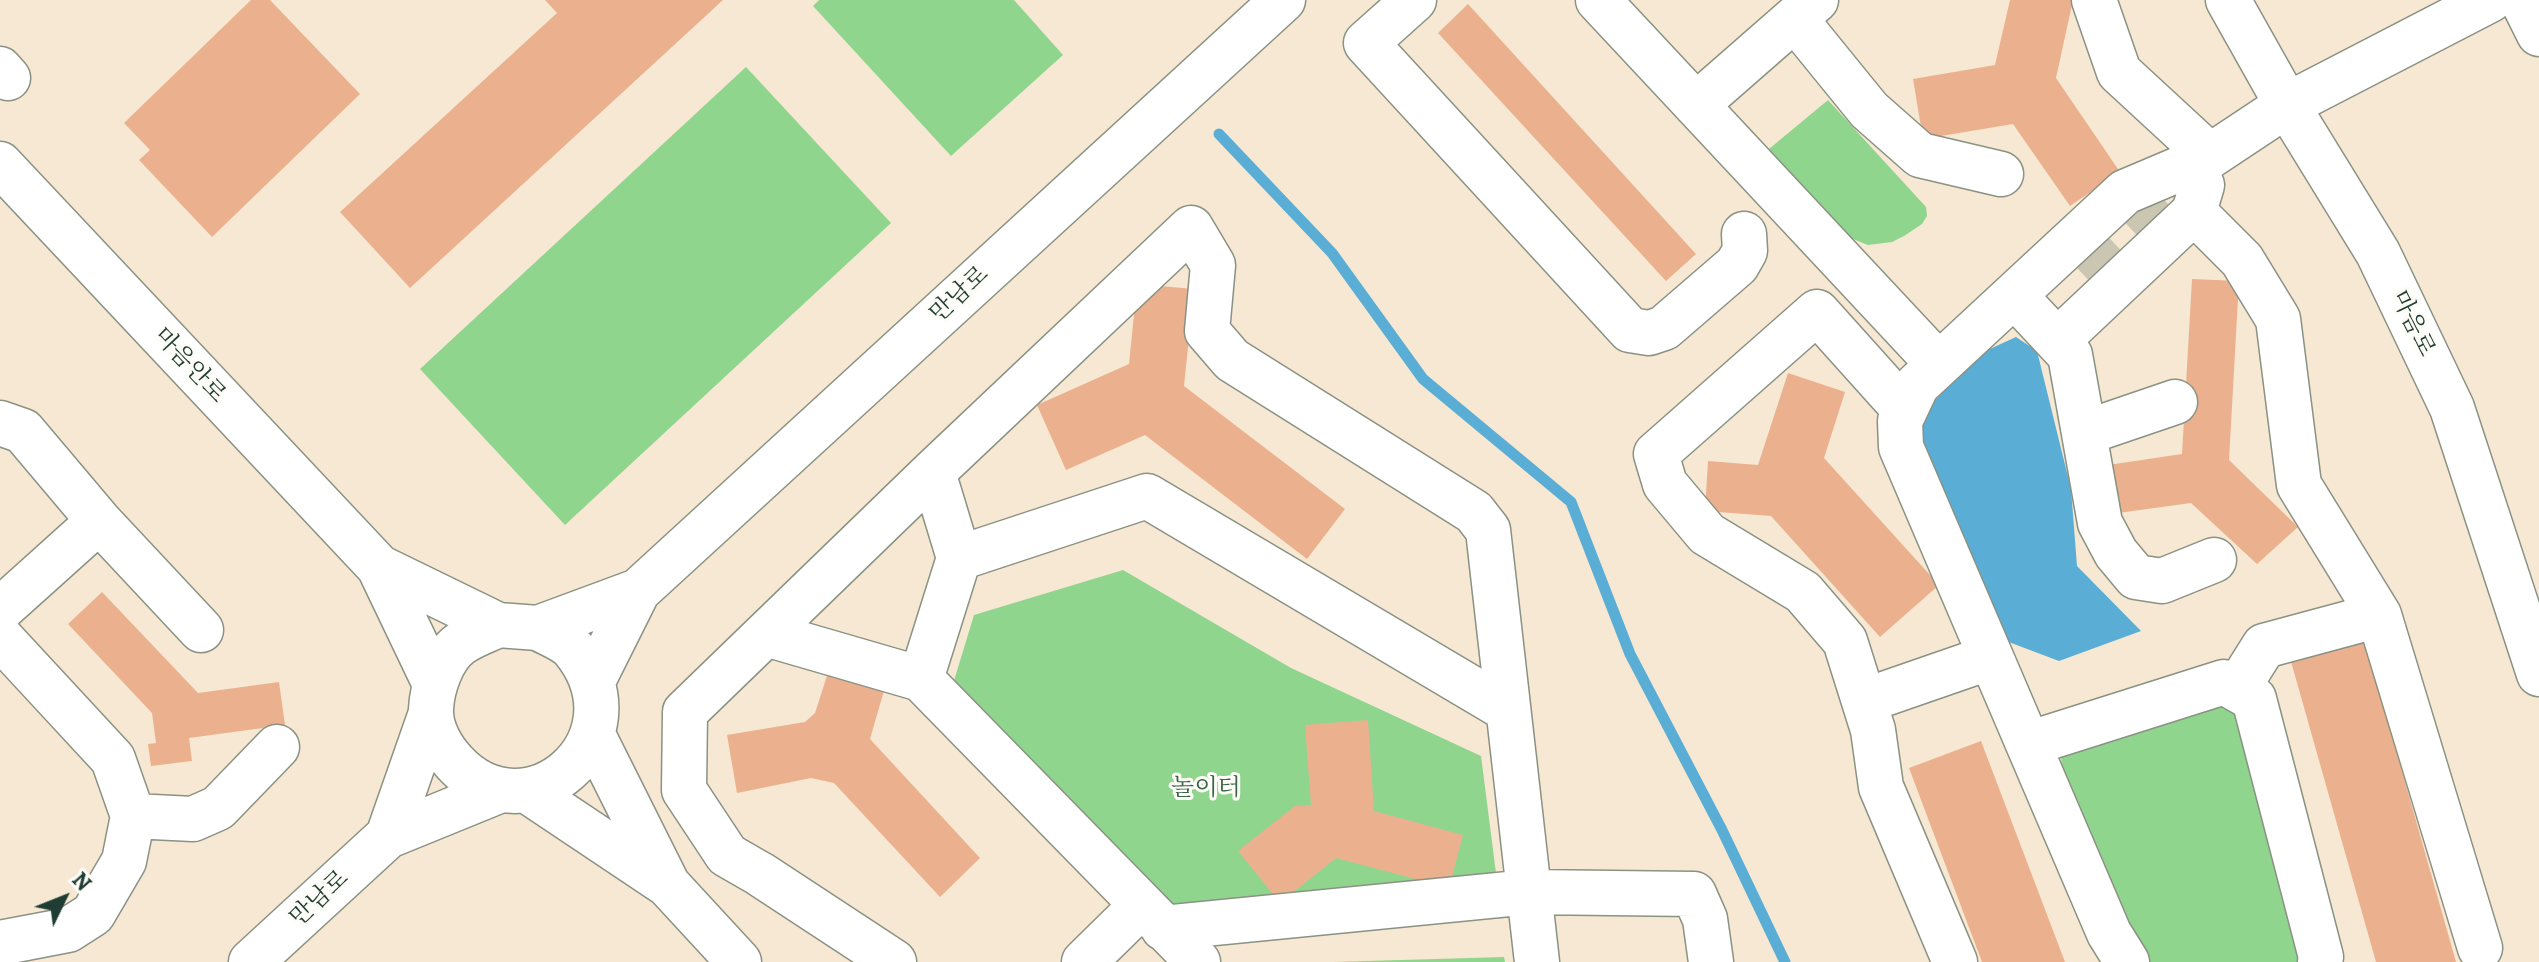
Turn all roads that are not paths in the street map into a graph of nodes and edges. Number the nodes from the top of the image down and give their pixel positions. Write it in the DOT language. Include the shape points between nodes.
graph roads {
  1 [pos="1283,0"];
  2 [pos="1414,0"];
  3 [pos="1598,0"];
  4 [pos="2094,0"];
  5 [pos="2228,0"];
  6 [pos="2490,0"];
  7 [pos="2522,0"];
  8 [pos="1805,9"];
  9 [pos="2539,34"];
  10 [pos="1696,105"];
  11 [pos="2287,105"];
  12 [pos="0,164"];
  13 [pos="2001,174"];
  14 [pos="2193,182"];
  15 [pos="1744,234"];
  16 [pos="2014,295"];
  17 [pos="2057,341"];
  18 [pos="1928,353"];
  19 [pos="2175,402"];
  20 [pos="1905,410"];
  21 [pos="0,423"];
  22 [pos="2084,433"];
  23 [pos="933,472"];
  24 [pos="99,521"];
  25 [pos="959,558"];
  26 [pos="2214,560"];
  27 [pos="379,567"];
  28 [pos="638,591"];
  29 [pos="0,610"];
  30 [pos="2379,615"];
  31 [pos="518,626"];
  32 [pos="201,630"];
  33 [pos="766,634"];
  34 [pos="0,637"];
  35 [pos="1991,657"];
  36 [pos="2539,674"];
  37 [pos="921,679"];
  38 [pos="593,681"];
  39 [pos="2237,689"];
  40 [pos="432,698"];
  41 [pos="1864,701"];
  42 [pos="1508,710"];
  43 [pos="593,735"];
  44 [pos="2028,744"];
  45 [pos="277,747"];
  46 [pos="513,790"];
  47 [pos="133,816"];
  48 [pos="388,836"];
  49 [pos="668,885"];
  50 [pos="1529,892"];
  51 [pos="1152,917"];
  52 [pos="0,943"];
  53 [pos="2480,948"];
  54 [pos="251,962"];
  55 [pos="739,962"];
  56 [pos="894,962"];
  57 [pos="1084,962"];
  58 [pos="1198,962"];
  59 [pos="1537,962"];
  60 [pos="1711,962"];
  61 [pos="1955,962"];
  62 [pos="2127,962"];
  63 [pos="2320,962"];
  1 -- 28 [label="street, 만남로"];
  2 -- 15 [label="street" via="1366,43 1630,330 1649,333 1664,328 1737,265 1745,251"];
  3 -- 10 [label="street"];
  4 -- 14 [label="street" via="2119,72"];
  5 -- 11 [label="street, 마음로"];
  6 -- 11 [label="street"];
  7 -- 9 [label="street"];
  8 -- 10 [label="street"];
  8 -- 13 [label="street" via="1869,110 1920,155"];
  10 -- 18 [label="street"];
  11 -- 14 [label="street"];
  11 -- 36 [label="street, 마음로" via="2378,253 2452,408"];
  12 -- 27 [label="street, 마음안로"];
  14 -- 16 [label="street" via="2125,192"];
  14 -- 17 [label="street"];
  14 -- 30 [label="street" via="2278,319 2299,485"];
  16 -- 17 [label="street"];
  16 -- 20 [label="street" via="1917,385"];
  17 -- 22 [label="street" via="2070,355"];
  19 -- 22 [label="street"];
  20 -- 35 [label="street" via="1901,447"];
  20 -- 41 [label="street" via="1817,312 1656,454 1665,484 1707,534 1803,592 1845,641"];
  21 -- 24 [label="street" via="23,431"];
  22 -- 26 [label="street" via="2100,523 2136,577 2162,581"];
  23 -- 25 [label="street"];
  23 -- 33 [label="street"];
  23 -- 42 [label="street" via="1191,228 1213,265 1207,331 1232,360 1474,512 1488,530"];
  24 -- 29 [label="street"];
  24 -- 32 [label="street"];
  25 -- 37 [label="street"];
  25 -- 42 [label="street" via="1147,496"];
  27 -- 31 [label="street"];
  27 -- 40 [label="street"];
  28 -- 31 [label="street"];
  28 -- 38 [label="street"];
  30 -- 39 [label="street" via="2264,646"];
  30 -- 53 [label="street"];
  31 -- 38 [label="street" via="572,648"];
  31 -- 40 [label="street" via="458,645"];
  33 -- 37 [label="street"];
  33 -- 56 [label="street" via="685,712 684,790 727,855"];
  34 -- 47 [label="street" via="113,759"];
  35 -- 41 [label="street"];
  35 -- 44 [label="street"];
  37 -- 51 [label="street"];
  38 -- 43 [label="street" via="598,708"];
  39 -- 44 [label="street" via="2224,682"];
  39 -- 63 [label="street" via="2254,699"];
  40 -- 46 [label="street" via="442,749 467,776"];
  40 -- 48 [label="street"];
  41 -- 61 [label="street" via="1881,787"];
  42 -- 50 [label="street"];
  43 -- 46 [label="street" via="579,761 555,780"];
  43 -- 49 [label="street"];
  44 -- 62 [label="street" via="2109,933"];
  45 -- 47 [label="street" via="218,808 193,819"];
  46 -- 48 [label="street"];
  46 -- 49 [label="street"];
  47 -- 52 [label="street" via="124,861 93,914 68,930"];
  48 -- 54 [label="street, 만남로"];
  49 -- 55 [label="street"];
  50 -- 51 [label="street"];
  50 -- 59 [label="street"];
  50 -- 60 [label="street" via="1694,894 1705,919"];
  51 -- 57 [label="street"];
  51 -- 58 [label="street"];
}
